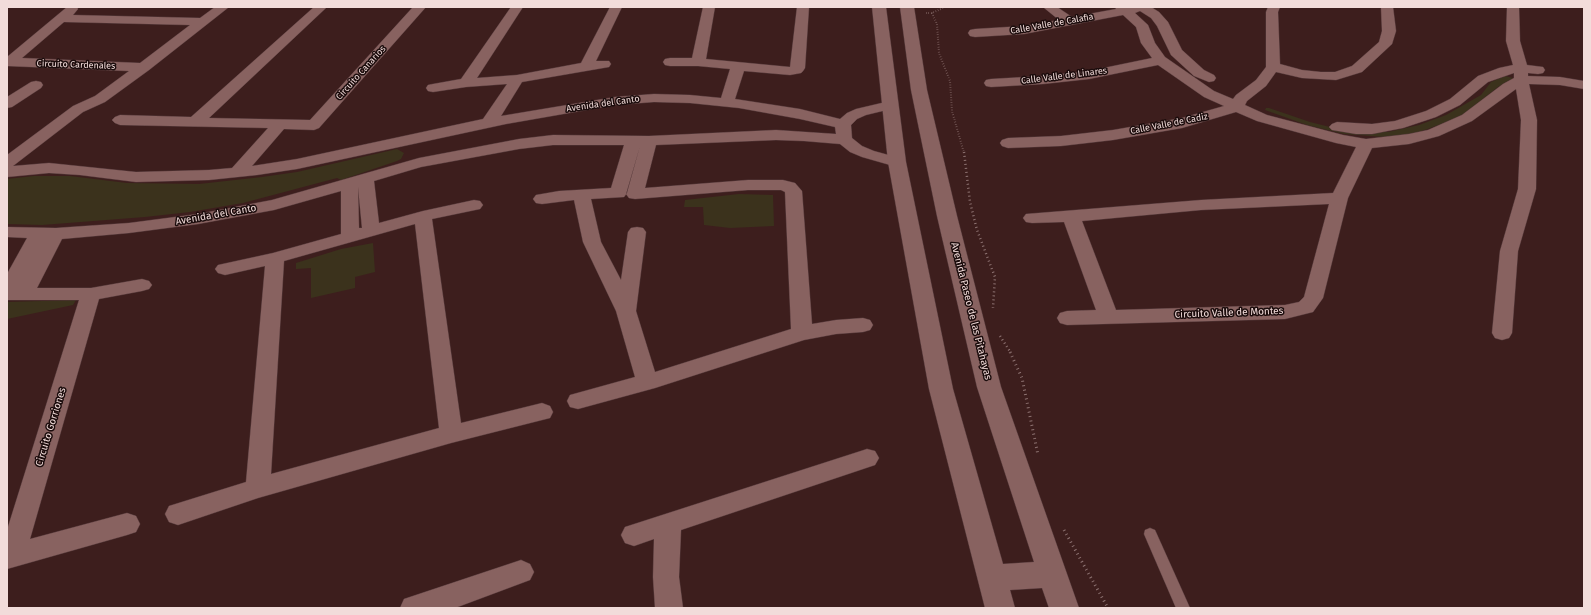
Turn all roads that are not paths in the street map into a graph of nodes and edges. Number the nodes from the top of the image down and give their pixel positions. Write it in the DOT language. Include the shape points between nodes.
graph roads {
  1 [pos="74,7"];
  2 [pos="223,7"];
  3 [pos="321,7"];
  4 [pos="420,7"];
  5 [pos="517,7"];
  6 [pos="616,7"];
  7 [pos="709,7"];
  8 [pos="803,7"];
  9 [pos="879,7"];
  10 [pos="906,7"];
  11 [pos="1049,7"];
  12 [pos="1146,7"];
  13 [pos="1274,7"];
  14 [pos="1387,7"];
  15 [pos="1513,7"];
  16 [pos="1124,9"];
  17 [pos="62,18"];
  18 [pos="1069,21"];
  19 [pos="203,22"];
  20 [pos="975,34"];
  21 [pos="1160,60"];
  22 [pos="8,62"];
  23 [pos="670,62"];
  24 [pos="698,62"];
  25 [pos="604,64"];
  26 [pos="586,66"];
  27 [pos="144,67"];
  28 [pos="744,67"];
  29 [pos="1273,67"];
  30 [pos="1521,74"];
  31 [pos="533,76"];
  32 [pos="1584,76"];
  33 [pos="517,79"];
  34 [pos="466,83"];
  35 [pos="991,83"];
  36 [pos="36,85"];
  37 [pos="1584,85"];
  38 [pos="433,88"];
  39 [pos="9,101"];
  40 [pos="1239,102"];
  41 [pos="733,103"];
  42 [pos="890,105"];
  43 [pos="506,119"];
  44 [pos="120,120"];
  45 [pos="195,122"];
  46 [pos="489,122"];
  47 [pos="843,124"];
  48 [pos="279,125"];
  49 [pos="295,125"];
  50 [pos="412,139"];
  51 [pos="844,140"];
  52 [pos="641,141"];
  53 [pos="1008,143"];
  54 [pos="1366,144"];
  55 [pos="897,162"];
  56 [pos="419,163"];
  57 [pos="10,169"];
  58 [pos="257,170"];
  59 [pos="238,171"];
  60 [pos="357,181"];
  61 [pos="582,196"];
  62 [pos="1339,198"];
  63 [pos="542,199"];
  64 [pos="474,205"];
  65 [pos="423,216"];
  66 [pos="1071,217"];
  67 [pos="1032,218"];
  68 [pos="371,230"];
  69 [pos="7,232"];
  70 [pos="636,232"];
  71 [pos="48,234"];
  72 [pos="350,236"];
  73 [pos="274,258"];
  74 [pos="225,269"];
  75 [pos="142,285"];
  76 [pos="13,293"];
  77 [pos="91,294"];
  78 [pos="626,311"];
  79 [pos="1109,317"];
  80 [pos="1067,318"];
  81 [pos="862,325"];
  82 [pos="802,333"];
  83 [pos="1502,333"];
  84 [pos="647,382"];
  85 [pos="578,401"];
  86 [pos="542,412"];
  87 [pos="451,434"];
  88 [pos="867,458"];
  89 [pos="258,488"];
  90 [pos="178,514"];
  91 [pos="127,524"];
  92 [pos="668,524"];
  93 [pos="1150,534"];
  94 [pos="634,535"];
  95 [pos="10,556"];
  96 [pos="521,572"];
  97 [pos="1051,574"];
  98 [pos="991,578"];
  99 [pos="461,600"];
  100 [pos="414,608"];
  101 [pos="669,608"];
  102 [pos="1000,608"];
  103 [pos="1064,608"];
  104 [pos="1183,608"];
  1 -- 17 [label="street, Circuito Cardenales"];
  2 -- 19 [label="street, Circuito Cardenales"];
  3 -- 45 [label="street"];
  4 -- 49 [label="street, Circuito Canarios" via="317,122 308,126"];
  5 -- 34 [label="street"];
  6 -- 26 [label="street"];
  7 -- 24 [label="street"];
  8 -- 28 [label="street" via="798,68 790,71"];
  9 -- 42 [label="street"];
  10 -- 97 [label="street, Avenida Paseo de las Pitahayas" via="921,98 989,387"];
  11 -- 18 [label="street"];
  12 -- 16 [label="street, Calle Valle de Calafia"];
  12 -- 40 [label="street" via="1163,25 1176,52 1199,73"];
  13 -- 29 [label="street"];
  14 -- 29 [label="street" via="1389,31 1385,44 1357,69 1336,76 1321,76"];
  15 -- 30 [label="street" via="1513,41"];
  16 -- 18 [label="street, Calle Valle de Calafia"];
  16 -- 21 [label="street" via="1142,25 1148,43"];
  17 -- 19 [label="street"];
  17 -- 22 [label="street, Circuito Cardenales"];
  18 -- 20 [label="street, Calle Valle de Calafia" via="1018,31"];
  19 -- 27 [label="street, Circuito Cardenales"];
  21 -- 35 [label="street, Calle Valle de Linares" via="1089,75"];
  21 -- 40 [label="street" via="1209,94"];
  22 -- 27 [label="street, Circuito Cardenales"];
  23 -- 24 [label="street"];
  24 -- 28 [label="street"];
  25 -- 26 [label="street"];
  26 -- 31 [label="street"];
  27 -- 57 [label="street, Circuito Cardenales" via="100,99 96,108"];
  28 -- 41 [label="street"];
  29 -- 40 [label="street, Calle Valle de Cadiz" via="1261,83"];
  30 -- 32 [label="street"];
  30 -- 37 [label="street"];
  30 -- 40 [label="street" via="1483,79 1455,102 1431,114 1386,128 1338,127"];
  30 -- 54 [label="street" via="1467,118 1433,133 1409,139"];
  30 -- 83 [label="street" via="1529,120 1527,189 1509,251"];
  31 -- 33 [label="street"];
  31 -- 43 [label="street"];
  33 -- 34 [label="street"];
  33 -- 46 [label="street"];
  34 -- 38 [label="street"];
  36 -- 39 [label="street"];
  40 -- 53 [label="street, Calle Valle de Cadiz" via="1217,114 1182,123 1061,141"];
  40 -- 54 [label="street" via="1262,118 1309,132"];
  41 -- 43 [label="street, Avenida del Canto" via="654,98 616,101"];
  41 -- 47 [label="street, Avenida del Canto"];
  42 -- 47 [label="street" via="861,112"];
  42 -- 55 [label="street"];
  43 -- 46 [label="street, Avenida del Canto"];
  44 -- 45 [label="street, Circuito Canarios"];
  45 -- 48 [label="street, Circuito Canarios"];
  46 -- 50 [label="street, Avenida del Canto"];
  47 -- 51 [label="street"];
  48 -- 49 [label="street, Circuito Canarios"];
  48 -- 59 [label="street"];
  49 -- 58 [label="street"];
  50 -- 56 [label="street"];
  50 -- 58 [label="street, Avenida del Canto"];
  51 -- 52 [label="street, Avenida del Canto" via="776,135"];
  51 -- 55 [label="street" via="868,154"];
  52 -- 56 [label="street, Avenida del Canto" via="553,140"];
  52 -- 61 [label="street" via="618,194"];
  52 -- 82 [label="street" via="635,194 748,185 789,186 793,191"];
  54 -- 62 [label="street, Circuito Valle de Montes"];
  55 -- 98 [label="street" via="941,389"];
  56 -- 60 [label="street, Avenida del Canto"];
  57 -- 59 [label="street, Avenida del Canto" via="72,169 136,177"];
  58 -- 59 [label="street, Avenida del Canto"];
  60 -- 68 [label="street"];
  60 -- 71 [label="street, Avenida del Canto" via="274,205 198,219 129,228"];
  60 -- 72 [label="street"];
  61 -- 63 [label="street"];
  61 -- 78 [label="street" via="592,242"];
  62 -- 66 [label="street" via="1201,205"];
  62 -- 79 [label="street, Circuito Valle de Montes" via="1313,298 1306,307 1285,312"];
  64 -- 65 [label="street"];
  65 -- 68 [label="street"];
  65 -- 87 [label="street"];
  66 -- 67 [label="street"];
  66 -- 79 [label="street"];
  68 -- 72 [label="street"];
  69 -- 71 [label="street, Avenida del Canto"];
  70 -- 78 [label="street"];
  71 -- 76 [label="street"];
  72 -- 73 [label="street"];
  73 -- 74 [label="street"];
  73 -- 89 [label="street"];
  75 -- 77 [label="street"];
  76 -- 77 [label="street"];
  77 -- 95 [label="street, Circuito Gorriones"];
  78 -- 84 [label="street"];
  79 -- 80 [label="street, Circuito Valle de Montes"];
  81 -- 82 [label="street"];
  82 -- 84 [label="street"];
  84 -- 85 [label="street"];
  86 -- 87 [label="street"];
  87 -- 89 [label="street"];
  88 -- 92 [label="street"];
  89 -- 90 [label="street"];
  91 -- 95 [label="street"];
  92 -- 94 [label="street"];
  92 -- 101 [label="street" via="666,577"];
  93 -- 104 [label="lane"];
  96 -- 99 [label="street"];
  97 -- 98 [label="street"];
  97 -- 103 [label="street, Avenida Paseo de las Pitahayas"];
  98 -- 102 [label="street"];
  99 -- 100 [label="street"];
}
